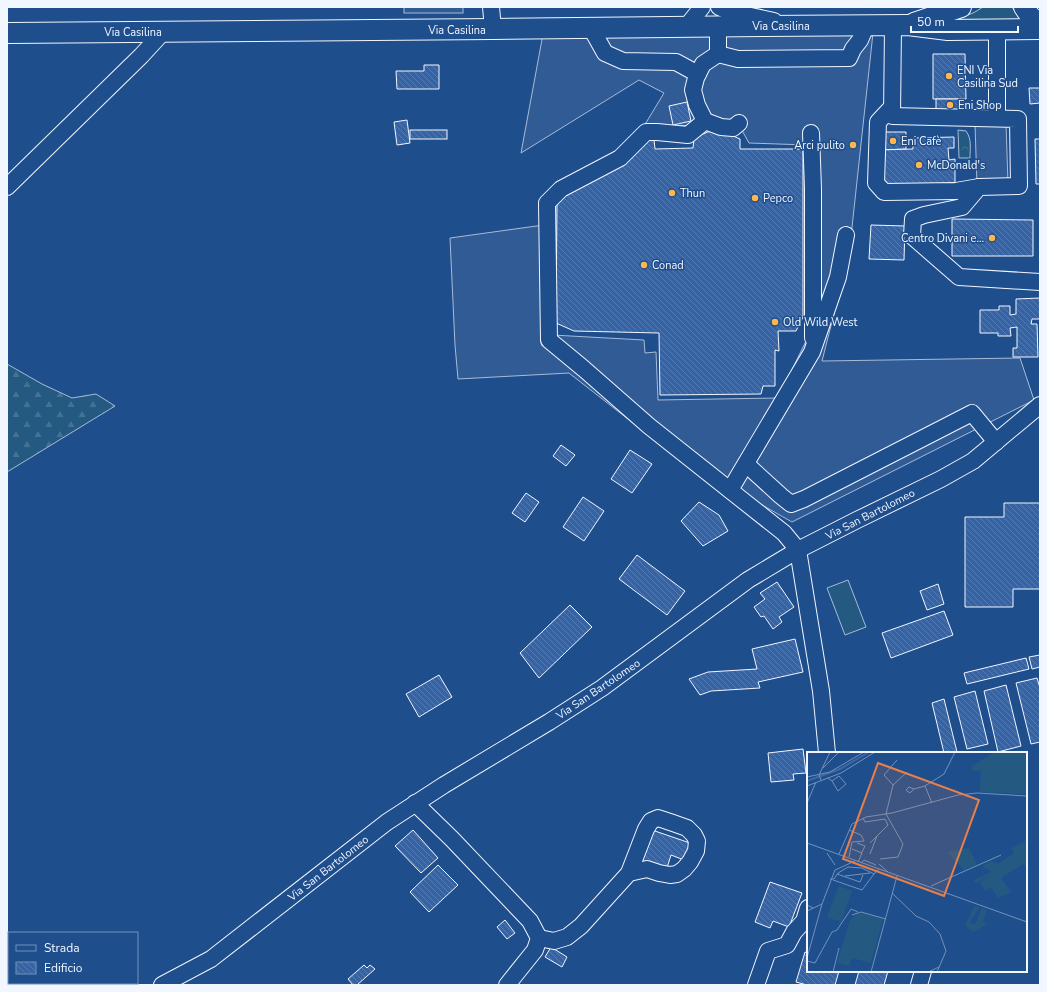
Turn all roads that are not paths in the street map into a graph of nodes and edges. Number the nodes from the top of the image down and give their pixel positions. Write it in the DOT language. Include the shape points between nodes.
graph roads {
  1 [pos="491,7"];
  2 [pos="702,7"];
  3 [pos="961,7"];
  4 [pos="1024,7"];
  5 [pos="719,16"];
  6 [pos="1040,24"];
  7 [pos="900,25"];
  8 [pos="687,26"];
  9 [pos="866,26"];
  10 [pos="591,28"];
  11 [pos="493,29"];
  12 [pos="997,29"];
  13 [pos="1040,29"];
  14 [pos="164,32"];
  15 [pos="7,33"];
  16 [pos="718,54"];
  17 [pos="698,74"];
  18 [pos="892,112"];
  19 [pos="997,118"];
  20 [pos="706,121"];
  21 [pos="739,123"];
  22 [pos="811,133"];
  23 [pos="7,187"];
  24 [pos="979,187"];
  25 [pos="846,235"];
  26 [pos="1040,282"];
  27 [pos="812,352"];
  28 [pos="1040,405"];
  29 [pos="996,442"];
  30 [pos="746,464"];
  31 [pos="730,490"];
  32 [pos="798,550"];
  33 [pos="828,752"];
  34 [pos="415,803"];
  35 [pos="629,872"];
  36 [pos="807,911"];
  37 [pos="539,938"];
  38 [pos="924,972"];
  39 [pos="162,985"];
  40 [pos="507,985"];
  41 [pos="756,985"];
  42 [pos="919,985"];
  1 -- 11 [label="street"];
  2 -- 8 [label="street"];
  3 -- 7 [label="main road, Via Casilina"];
  4 -- 6 [label="main road"];
  5 -- 8 [label="main road, Via Casilina"];
  5 -- 9 [label="main road, Via Casilina" via="797,26"];
  5 -- 16 [label="street"];
  7 -- 9 [label="main road, Via Casilina"];
  7 -- 12 [label="main road, Via Casilina" via="948,30"];
  7 -- 18 [label="street"];
  8 -- 10 [label="main road, Via Casilina"];
  9 -- 16 [label="street" via="849,58 738,59"];
  10 -- 11 [label="main road, Via Casilina"];
  10 -- 17 [label="street" via="605,53 623,61 676,62"];
  11 -- 14 [label="main road, Via Casilina"];
  12 -- 13 [label="main road, Via Casilina"];
  12 -- 19 [label="street"];
  14 -- 15 [label="main road, Via Casilina"];
  14 -- 23 [label="street"];
  16 -- 17 [label="street" via="703,64"];
  17 -- 20 [label="street" via="693,90 697,105"];
  18 -- 19 [label="street"];
  18 -- 24 [label="street" via="878,122 876,184 884,192"];
  19 -- 24 [label="street" via="1018,119 1019,186"];
  20 -- 21 [label="street" via="727,128 734,128"];
  20 -- 31 [label="street" via="688,135 646,132 620,158 561,189 547,204 549,340 649,426"];
  22 -- 27 [label="street"];
  24 -- 26 [label="street" via="962,207 913,219 912,236 959,277"];
  25 -- 27 [label="street" via="838,277"];
  27 -- 30 [label="street"];
  28 -- 29 [label="street, Via San Bartolomeo"];
  29 -- 30 [label="street" via="972,412 791,504"];
  29 -- 32 [label="street, Via San Bartolomeo" via="973,461 941,479"];
  30 -- 31 [label="street"];
  31 -- 32 [label="street" via="784,533"];
  32 -- 33 [label="street" via="814,640"];
  32 -- 34 [label="street, Via San Bartolomeo" via="748,580 602,688"];
  34 -- 37 [label="street" via="530,921"];
  34 -- 39 [label="street, Via San Bartolomeo" via="211,959"];
  35 -- 37 [label="street" via="581,926 567,937 554,941"];
  36 -- 41 [label="street" via="804,921 787,945 768,951"];
  37 -- 40 [label="street" via="535,950"];
  38 -- 42 [label="street"];
}
